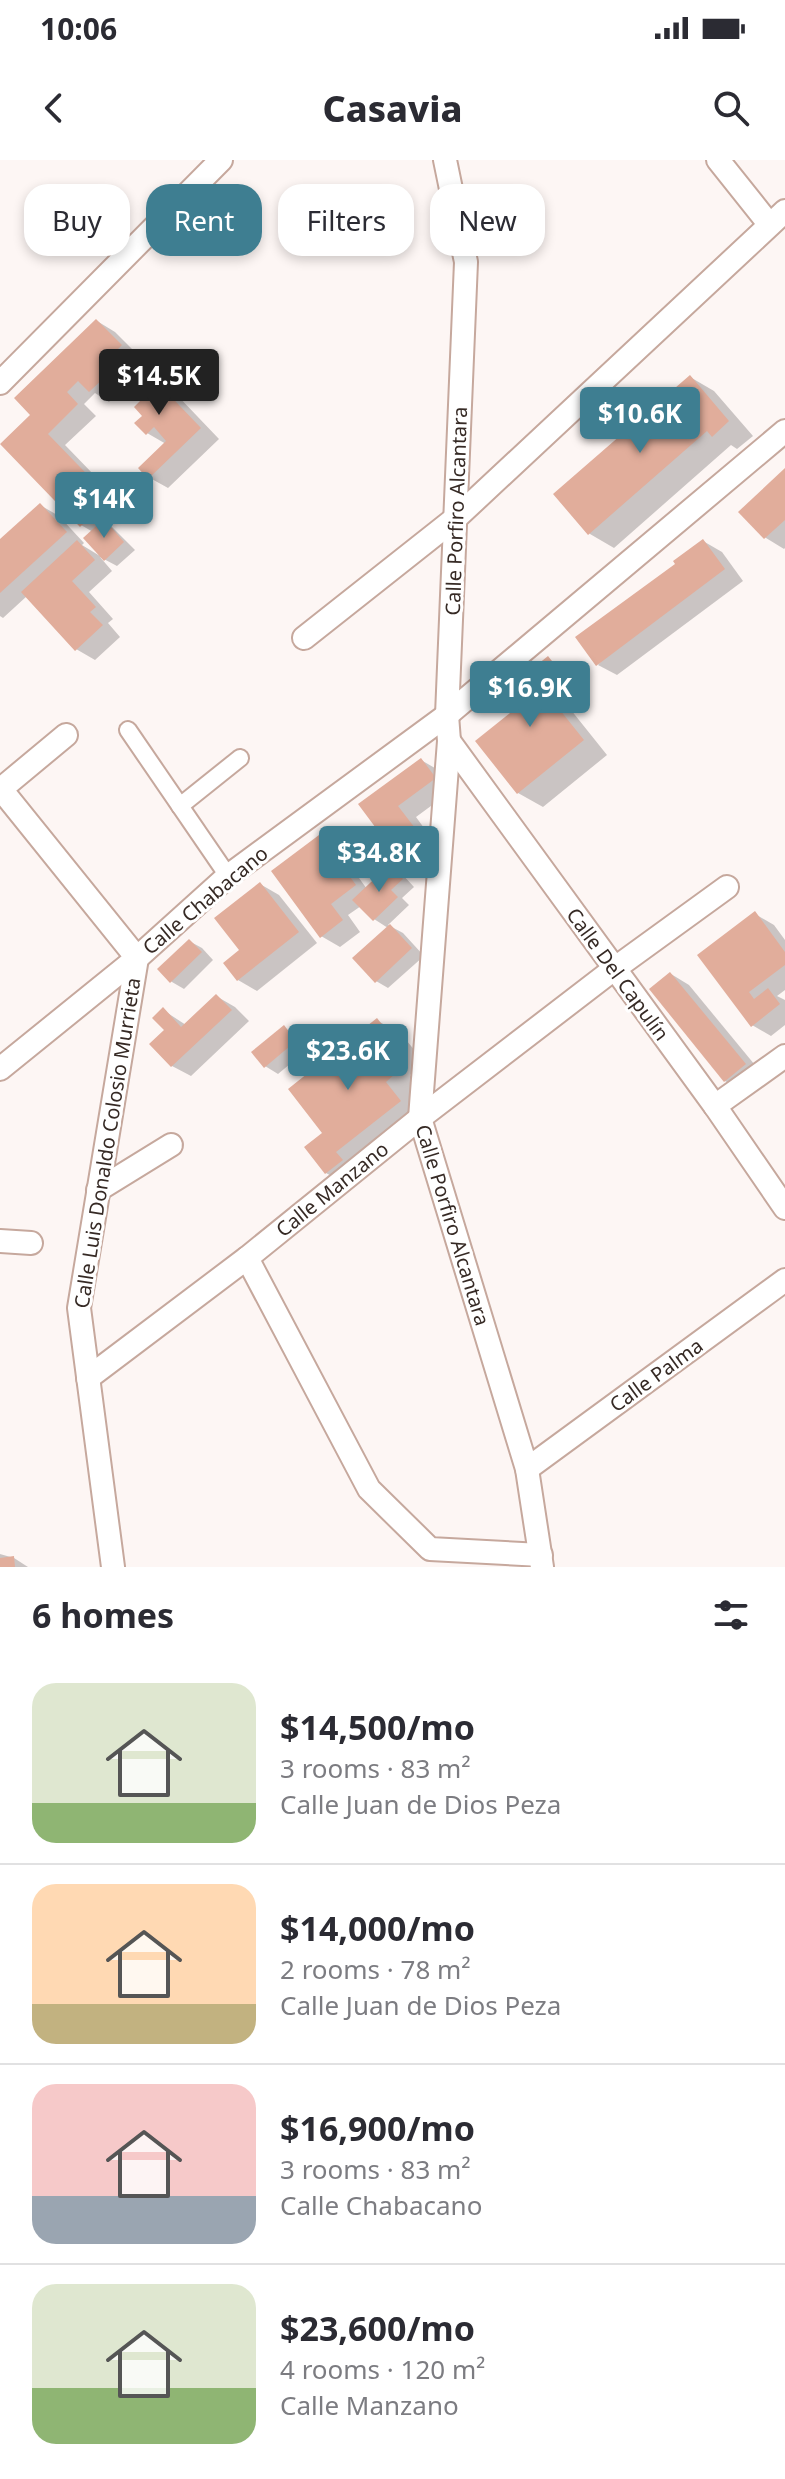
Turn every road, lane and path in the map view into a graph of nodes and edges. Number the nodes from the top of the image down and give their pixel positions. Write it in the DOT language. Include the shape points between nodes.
graph roads {
  1 [pos="221,160"];
  2 [pos="445,160"];
  3 [pos="718,160"];
  4 [pos="777,218"];
  5 [pos="0,383"];
  6 [pos="785,431"];
  7 [pos="457,517"];
  8 [pos="304,638"];
  9 [pos="447,715"];
  10 [pos="128,730"];
  11 [pos="66,735"];
  12 [pos="449,741"];
  13 [pos="240,758"];
  14 [pos="0,788"];
  15 [pos="180,806"];
  16 [pos="228,876"];
  17 [pos="727,887"];
  18 [pos="137,958"];
  19 [pos="614,969"];
  20 [pos="785,1056"];
  21 [pos="0,1069"];
  22 [pos="715,1106"];
  23 [pos="420,1118"];
  24 [pos="171,1145"];
  25 [pos="98,1190"];
  26 [pos="785,1208"];
  27 [pos="0,1241"];
  28 [pos="31,1243"];
  29 [pos="247,1258"];
  30 [pos="785,1280"];
  31 [pos="88,1378"];
  32 [pos="527,1469"];
  33 [pos="542,1561"];
  34 [pos="113,1567"];
  1 -- 5 [label="street"];
  2 -- 7 [label="street, Calle Porfiro Alcantara" via="466,262"];
  3 -- 4 [label="street"];
  4 -- 7 [label="street"];
  6 -- 9 [label="street, Calle Chabacano"];
  7 -- 8 [label="street"];
  7 -- 9 [label="street, Calle Porfiro Alcantara"];
  9 -- 12 [label="street, Calle Porfiro Alcantara"];
  9 -- 16 [label="street, Calle Chabacano"];
  10 -- 15 [label="street"];
  11 -- 14 [label="street"];
  12 -- 19 [label="street, Calle Del Capulín"];
  12 -- 23 [label="street, Calle Porfiro Alcantara"];
  13 -- 15 [label="street"];
  14 -- 18 [label="street"];
  15 -- 16 [label="street"];
  16 -- 18 [label="street, Calle Chabacano"];
  17 -- 19 [label="street, Calle Manzano"];
  18 -- 21 [label="street, Calle Chabacano"];
  18 -- 25 [label="street, Calle Luis Donaldo Colosio Murrieta"];
  19 -- 22 [label="street, Calle Del Capulín"];
  19 -- 23 [label="street, Calle Manzano"];
  20 -- 22 [label="street"];
  22 -- 26 [label="street, Calle Del Capulín"];
  23 -- 29 [label="street, Calle Manzano"];
  23 -- 32 [label="street, Calle Porfiro Alcantara"];
  24 -- 25 [label="street"];
  25 -- 31 [label="street, Calle Luis Donaldo Colosio Murrieta" via="79,1308"];
  27 -- 28 [label="street"];
  29 -- 31 [label="street, Calle Manzano"];
  29 -- 33 [label="street" via="369,1489 430,1549"];
  30 -- 32 [label="street, Calle Palma"];
  31 -- 34 [label="street, Calle Luis Donaldo Colosio Murrieta"];
  32 -- 33 [label="street, Calle Porfiro Alcantara"];
}
